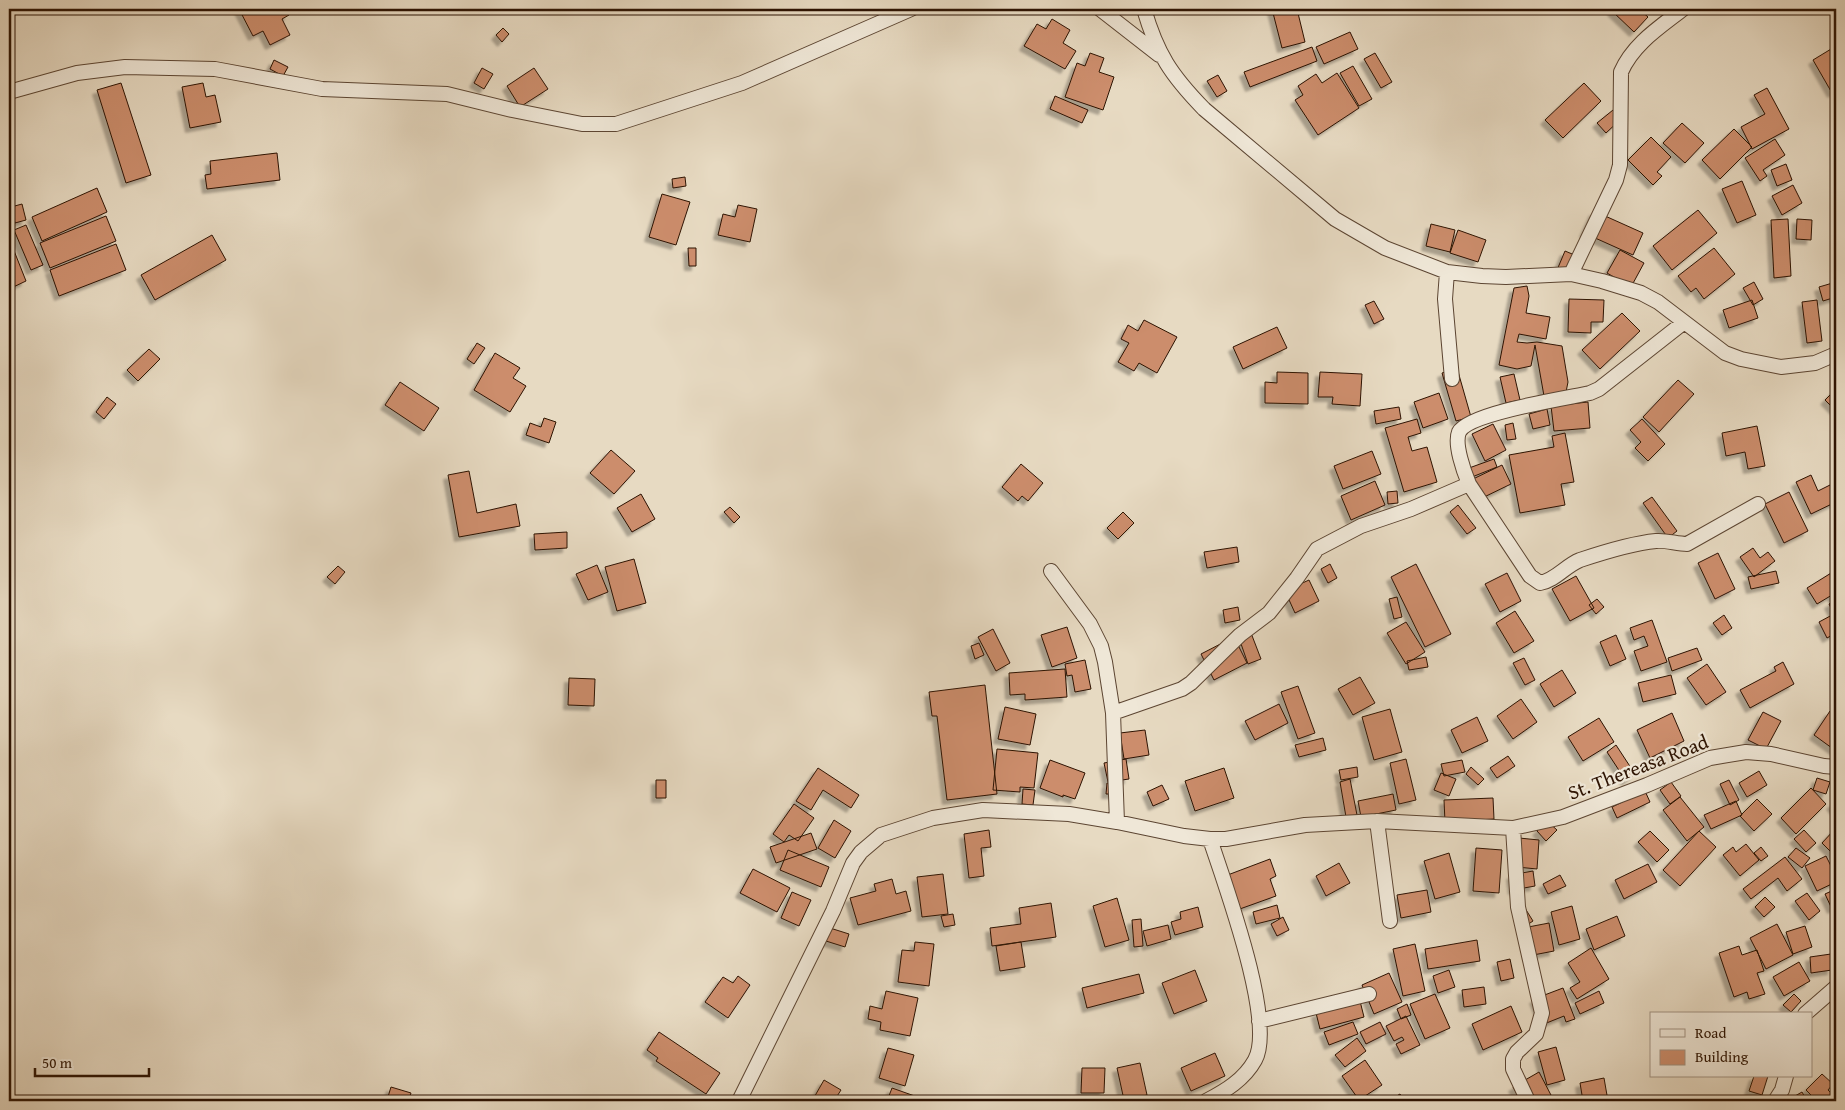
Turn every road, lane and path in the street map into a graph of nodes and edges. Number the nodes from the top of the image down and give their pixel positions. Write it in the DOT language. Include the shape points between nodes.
graph roads {
  1 [pos="911,9"];
  2 [pos="1100,9"];
  3 [pos="1144,9"];
  4 [pos="1683,9"];
  5 [pos="1162,57"];
  6 [pos="9,92"];
  7 [pos="1447,272"];
  8 [pos="1571,274"];
  9 [pos="1683,322"];
  10 [pos="1836,354"];
  11 [pos="1452,379"];
  12 [pos="1469,484"];
  13 [pos="1758,504"];
  14 [pos="1051,571"];
  15 [pos="1113,712"];
  16 [pos="1836,767"];
  17 [pos="1377,821"];
  18 [pos="1116,822"];
  19 [pos="1514,828"];
  20 [pos="1210,839"];
  21 [pos="1390,922"];
  22 [pos="1836,988"];
  23 [pos="1369,994"];
  24 [pos="1807,1012"];
  25 [pos="1259,1021"];
  26 [pos="1785,1078"];
  27 [pos="739,1101"];
  28 [pos="1206,1101"];
  29 [pos="1528,1101"];
  30 [pos="1775,1101"];
  1 -- 6 [label="street" via="742,83 616,124 582,124 447,94 322,89 215,69 124,67 77,74"];
  2 -- 5 [label="street"];
  3 -- 5 [label="street"];
  4 -- 8 [label="street" via="1634,49 1625,62 1621,72 1620,165 1616,180"];
  5 -- 7 [label="street" via="1204,109 1335,219 1385,248"];
  7 -- 8 [label="street" via="1506,277"];
  7 -- 11 [label="street" via="1445,299"];
  8 -- 9 [label="street" via="1642,293"];
  9 -- 10 [label="street" via="1725,353 1741,360 1781,368 1815,363"];
  9 -- 12 [label="street" via="1599,389 1505,410 1467,425 1460,431 1457,441"];
  12 -- 13 [label="street" via="1530,576 1540,583 1549,582 1580,560 1637,544 1658,540 1687,544"];
  12 -- 15 [label="street" via="1361,526 1322,545 1269,613 1240,635 1191,683"];
  14 -- 15 [label="street" via="1090,624 1100,646"];
  15 -- 18 [label="street"];
  16 -- 19 [label="street, St. Thereasa Road" via="1746,752 1710,758 1563,817"];
  17 -- 19 [label="street, St. Thereasa Road"];
  17 -- 20 [label="street, St. Thereasa Road" via="1305,825"];
  17 -- 21 [label="street"];
  18 -- 20 [label="street, St. Thereasa Road"];
  18 -- 27 [label="street, St. Thereasa Road" via="1068,814 983,810 933,818 881,835 861,852 853,864"];
  19 -- 29 [label="street" via="1518,907 1542,1013 1536,1034 1513,1059 1513,1069"];
  20 -- 25 [label="street" via="1244,942"];
  22 -- 24 [label="street"];
  23 -- 25 [label="street"];
  25 -- 28 [label="street" via="1256,1059 1246,1075"];
  26 -- 30 [label="street"];
}
